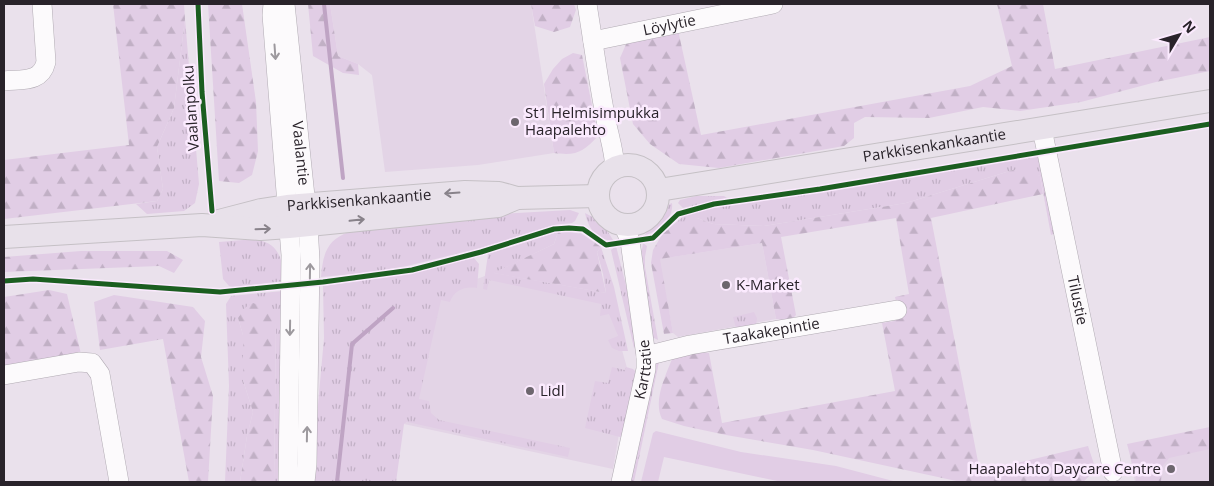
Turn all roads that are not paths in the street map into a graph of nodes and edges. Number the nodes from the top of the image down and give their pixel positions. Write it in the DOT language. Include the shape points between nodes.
graph roads {
  1 [pos="42,4"];
  2 [pos="273,4"];
  3 [pos="285,4"];
  4 [pos="588,4"];
  5 [pos="773,4"];
  6 [pos="593,41"];
  7 [pos="4,81"];
  8 [pos="1210,101"];
  9 [pos="1042,129"];
  10 [pos="615,168"];
  11 [pos="658,190"];
  12 [pos="598,196"];
  13 [pos="298,216"];
  14 [pos="624,226"];
  15 [pos="4,237"];
  16 [pos="897,310"];
  17 [pos="646,356"];
  18 [pos="4,375"];
  19 [pos="1113,472"];
  20 [pos="119,482"];
  21 [pos="288,482"];
  22 [pos="305,482"];
  23 [pos="621,482"];
  1 -- 7 [label="street" via="44,70 31,78"];
  2 -- 13 [label="street, Vaalantie, one-way"];
  3 -- 13 [label="street, Vaalantie"];
  4 -- 6 [label="street"];
  5 -- 6 [label="street, Löylytie"];
  6 -- 10 [label="street"];
  8 -- 9 [label="main road, Parkkisenkankaantie"];
  9 -- 11 [label="main road, Parkkisenkankaantie"];
  9 -- 19 [label="street, Tilustie"];
  10 -- 11 [label="main road" via="626,165 640,167 652,177"];
  10 -- 12 [label="main road" via="601,182"];
  11 -- 14 [label="main road" via="656,209 647,220"];
  12 -- 13 [label="main road, Parkkisenkankaantie" via="518,198 499,193 465,192"];
  12 -- 14 [label="main road" via="603,213"];
  13 -- 15 [label="main road, Parkkisenkankaantie" via="239,228 202,226"];
  13 -- 21 [label="street, Vaalantie, one-way" via="291,255"];
  22 -- 13 [label="street, Vaalantie, one-way" via="310,260"];
  14 -- 17 [label="street, Karttatie" via="630,241"];
  16 -- 17 [label="street, Taakakepintie" via="690,345"];
  17 -- 23 [label="street, Karttatie" via="646,369"];
  18 -- 20 [label="street" via="79,362 92,363 100,374"];
}
